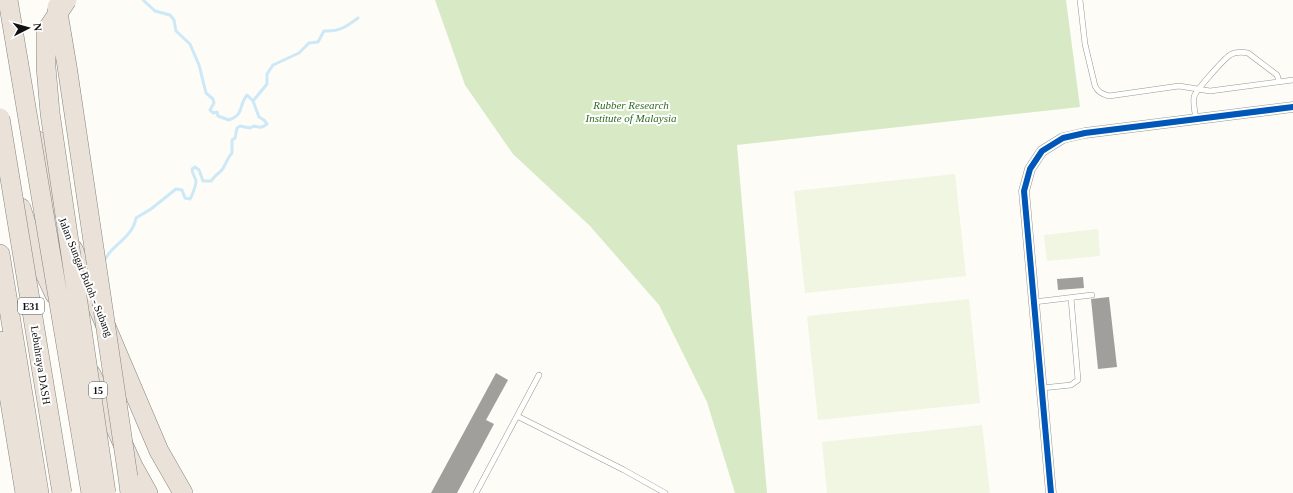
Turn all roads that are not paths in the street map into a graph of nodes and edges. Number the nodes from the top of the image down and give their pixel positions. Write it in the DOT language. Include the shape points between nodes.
graph roads {
  1 [pos="8,0"];
  2 [pos="56,0"];
  3 [pos="67,0"];
  4 [pos="1080,0"];
  5 [pos="0,7"];
  6 [pos="1293,80"];
  7 [pos="1280,81"];
  8 [pos="1198,90"];
  9 [pos="1293,107"];
  10 [pos="0,118"];
  11 [pos="1196,119"];
  12 [pos="0,146"];
  13 [pos="0,254"];
  14 [pos="1092,295"];
  15 [pos="1071,298"];
  16 [pos="1034,302"];
  17 [pos="0,341"];
  18 [pos="539,375"];
  19 [pos="1042,388"];
  20 [pos="0,409"];
  21 [pos="517,416"];
  22 [pos="17,493"];
  23 [pos="25,493"];
  24 [pos="39,493"];
  25 [pos="62,493"];
  26 [pos="90,493"];
  27 [pos="106,493"];
  28 [pos="130,493"];
  29 [pos="148,493"];
  30 [pos="183,493"];
  31 [pos="476,493"];
  32 [pos="665,493"];
  33 [pos="1052,493"];
  1 -- 26 [label="highway, bridge"];
  2 -- 28 [label="highway, bridge"];
  3 -- 27 [label="highway, bridge" via="46,31 46,67 50,113"];
  4 -- 8 [label="lane" via="1085,44 1098,91 1109,96 1179,86"];
  5 -- 30 [label="highway, Jalan Sungai Buloh - Subang" via="16,71 66,234 159,451"];
  6 -- 7 [label="lane"];
  7 -- 8 [label="lane" via="1210,91"];
  7 -- 8 [label="lane" via="1278,76 1253,56 1242,52 1225,59"];
  8 -- 11 [label="lane" via="1194,97"];
  9 -- 11 [label="street"];
  10 -- 25 [label="highway, Lebuhraya DASH / E31, bridge"];
  11 -- 16 [label="street" via="1085,133 1063,138 1042,151 1030,168 1024,191"];
  12 -- 29 [label="highway, 15" via="35,252 132,466"];
  13 -- 24 [label="highway, Lebuhraya DASH / E31"];
  14 -- 15 [label="lane"];
  15 -- 16 [label="lane"];
  15 -- 19 [label="lane" via="1078,380 1071,385"];
  16 -- 19 [label="street"];
  17 -- 23 [label="highway"];
  18 -- 21 [label="lane"];
  19 -- 33 [label="street"];
  20 -- 22 [label="highway"];
  21 -- 31 [label="lane"];
  21 -- 32 [label="lane"];
}
